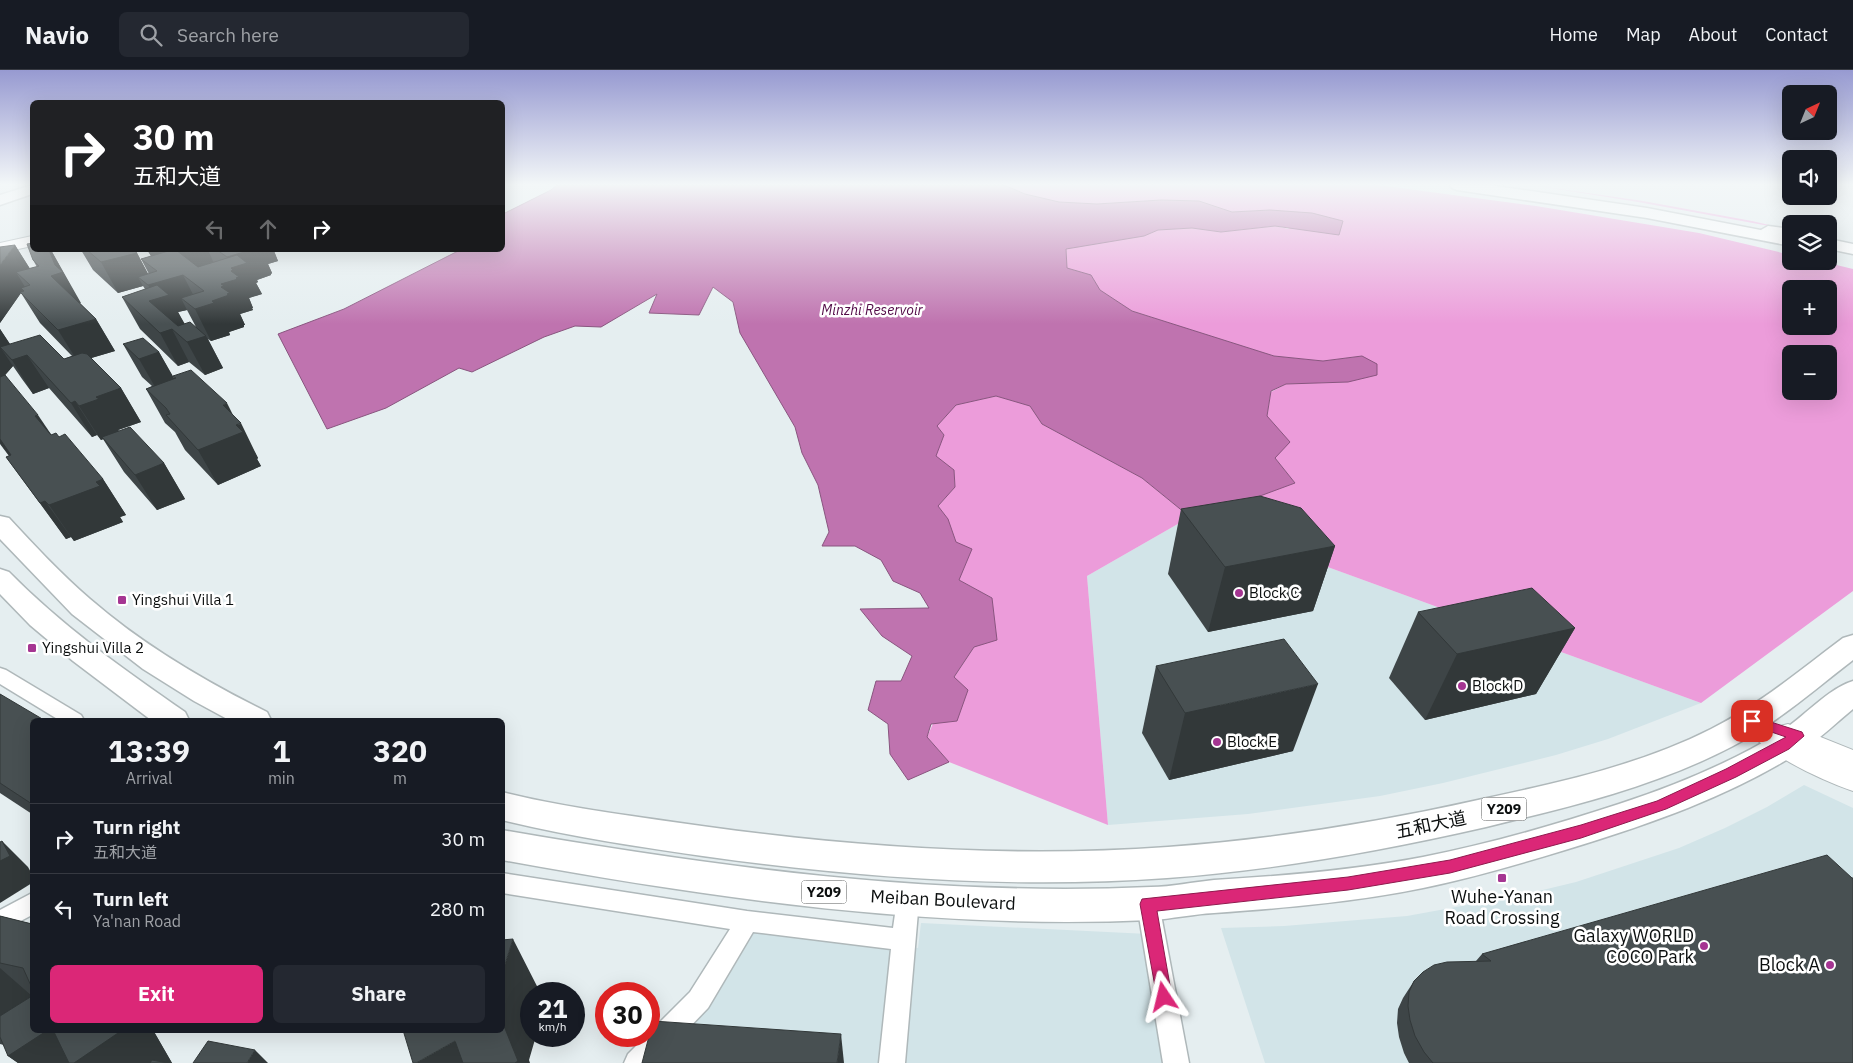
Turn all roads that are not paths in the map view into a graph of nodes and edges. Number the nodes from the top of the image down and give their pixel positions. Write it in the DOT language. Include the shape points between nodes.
graph roads {
  1 [pos="27,231"];
  2 [pos="1741,231"];
  3 [pos="0,238"];
  4 [pos="1782,239"];
  5 [pos="30,241"];
  6 [pos="1837,243"];
  7 [pos="1837,245"];
  8 [pos="1853,246"];
  9 [pos="0,248"];
  10 [pos="1853,250"];
  11 [pos="1837,252"];
  12 [pos="1853,256"];
  13 [pos="0,524"];
  14 [pos="0,578"];
  15 [pos="1853,645"];
  16 [pos="0,675"];
  17 [pos="1853,692"];
  18 [pos="71,718"];
  19 [pos="171,718"];
  20 [pos="252,718"];
  21 [pos="1752,721"];
  22 [pos="1789,741"];
  23 [pos="1853,761"];
  24 [pos="1853,780"];
  25 [pos="505,807"];
  26 [pos="505,845"];
  27 [pos="505,883"];
  28 [pos="908,900"];
  29 [pos="30,904"];
  30 [pos="1148,904"];
  31 [pos="747,921"];
  32 [pos="0,922"];
  33 [pos="902,940"];
  34 [pos="637,1063"];
  35 [pos="892,1063"];
  36 [pos="1176,1063"];
  1 -- 3 [label="highway"];
  2 -- 4 [label="main road"];
  5 -- 9 [label="highway"];
  6 -- 8 [label="main road"];
  7 -- 10 [label="main road"];
  11 -- 12 [label="main road"];
  13 -- 20 [label="main road" via="62,589 106,626 222,704"];
  14 -- 19 [label="main road" via="26,606 72,646"];
  15 -- 21 [label="main road, 五和大道 / Y209"];
  16 -- 18 [label="street"];
  17 -- 22 [label="main road, Y209"];
  21 -- 22 [label="street"];
  21 -- 25 [label="main road, 五和大道 / Y209" via="1634,775 1424,828 1234,856 1119,865 1003,867 866,860 713,843"];
  22 -- 23 [label="street"];
  22 -- 24 [label="street"];
  22 -- 30 [label="main road, Y209" via="1731,773 1661,805 1581,832 1450,867 1348,883"];
  26 -- 28 [label="main road, Meiban Boulevard / Y209" via="605,864 735,883"];
  27 -- 31 [label="street"];
  28 -- 30 [label="main road, Meiban Boulevard / Y209"];
  28 -- 33 [label="street"];
  29 -- 32 [label="street"];
  30 -- 36 [label="street"];
  31 -- 33 [label="street"];
  31 -- 34 [label="street" via="699,1000"];
  33 -- 35 [label="street"];
}
